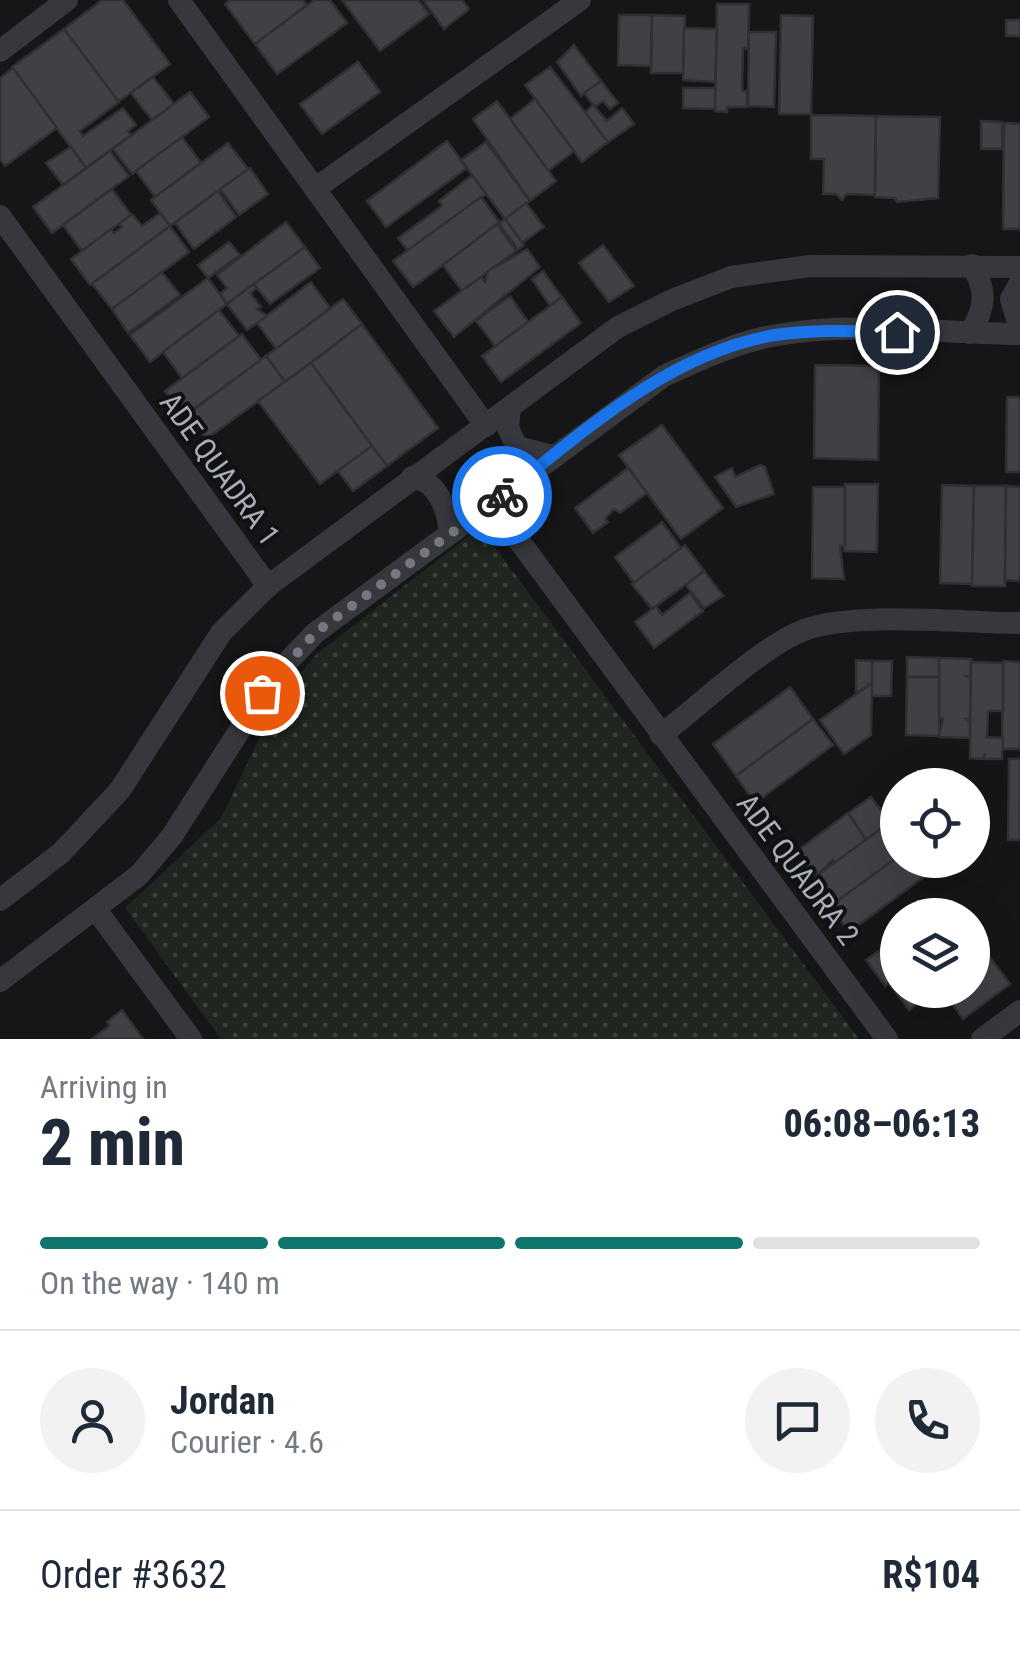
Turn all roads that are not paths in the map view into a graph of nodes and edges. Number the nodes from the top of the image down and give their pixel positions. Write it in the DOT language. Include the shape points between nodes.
graph roads {
  1 [pos="67,0"];
  2 [pos="178,0"];
  3 [pos="580,0"];
  4 [pos="0,51"];
  5 [pos="316,188"];
  6 [pos="0,216"];
  7 [pos="972,265"];
  8 [pos="1020,268"];
  9 [pos="1020,283"];
  10 [pos="1020,332"];
  11 [pos="970,333"];
  12 [pos="510,408"];
  13 [pos="486,426"];
  14 [pos="552,456"];
  15 [pos="412,477"];
  16 [pos="492,504"];
  17 [pos="450,534"];
  18 [pos="268,586"];
  19 [pos="1020,623"];
  20 [pos="661,735"];
  21 [pos="0,900"];
  22 [pos="97,911"];
  23 [pos="0,982"];
  24 [pos="1020,1011"];
  25 [pos="192,1039"];
  26 [pos="886,1039"];
  27 [pos="982,1039"];
  1 -- 4 [label="street"];
  2 -- 5 [label="street"];
  3 -- 5 [label="street"];
  5 -- 13 [label="street"];
  6 -- 18 [label="street, ADE QUADRA 1"];
  7 -- 8 [label="street, ADE QUADRA 1"];
  7 -- 11 [label="street" via="984,301"];
  7 -- 12 [label="street, ADE QUADRA 1" via="810,266 731,277 618,326"];
  9 -- 10 [label="street" via="1011,299"];
  10 -- 11 [label="street"];
  11 -- 14 [label="street" via="823,331 724,349 664,376"];
  12 -- 13 [label="street, ADE QUADRA 1"];
  12 -- 14 [label="street" via="508,428 517,447"];
  13 -- 15 [label="street, ADE QUADRA 1"];
  14 -- 16 [label="street"];
  15 -- 17 [label="street" via="439,495"];
  15 -- 18 [label="street, ADE QUADRA 1"];
  16 -- 17 [label="street"];
  16 -- 20 [label="street, ADE QUADRA 2"];
  17 -- 22 [label="street" via="315,633 275,675 172,836"];
  18 -- 21 [label="street" via="221,633 120,790 61,853"];
  19 -- 20 [label="street" via="838,623 804,630"];
  20 -- 26 [label="street, ADE QUADRA 2"];
  22 -- 23 [label="street"];
  22 -- 25 [label="street"];
  24 -- 27 [label="street"];
}
